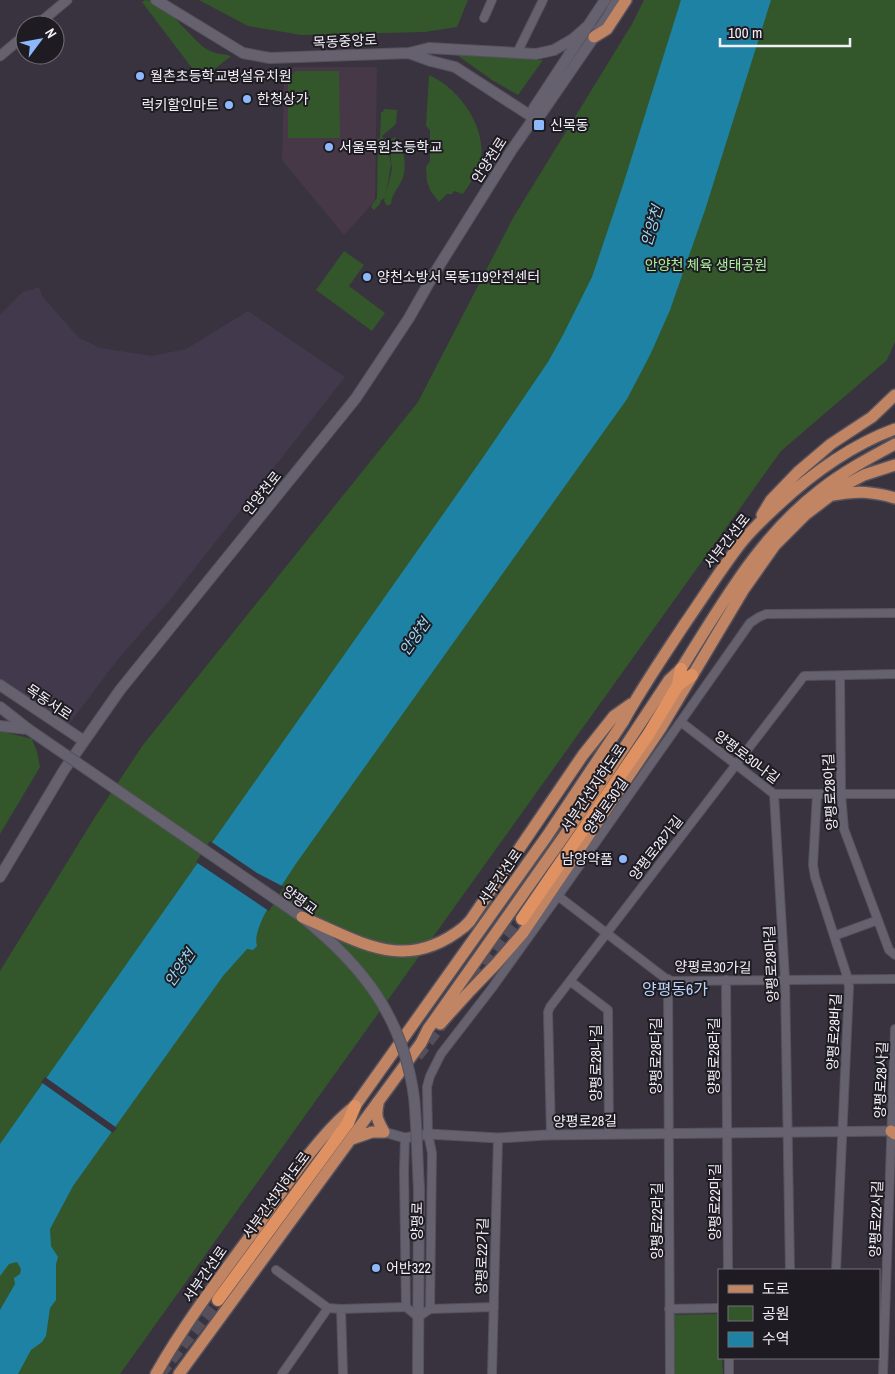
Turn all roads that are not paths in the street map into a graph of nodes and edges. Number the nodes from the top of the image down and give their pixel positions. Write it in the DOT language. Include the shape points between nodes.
graph roads {
  1 [pos="67,0"];
  2 [pos="156,0"];
  3 [pos="492,0"];
  4 [pos="543,0"];
  5 [pos="605,0"];
  6 [pos="617,0"];
  7 [pos="626,0"];
  8 [pos="49,15"];
  9 [pos="484,18"];
  10 [pos="590,24"];
  11 [pos="594,37"];
  12 [pos="15,43"];
  13 [pos="409,53"];
  14 [pos="516,53"];
  15 [pos="0,56"];
  16 [pos="534,118"];
  17 [pos="895,395"];
  18 [pos="895,429"];
  19 [pos="895,444"];
  20 [pos="895,465"];
  21 [pos="830,496"];
  22 [pos="895,498"];
  23 [pos="755,527"];
  24 [pos="895,613"];
  25 [pos="686,672"];
  26 [pos="895,674"];
  27 [pos="840,676"];
  28 [pos="0,686"];
  29 [pos="634,702"];
  30 [pos="0,707"];
  31 [pos="681,722"];
  32 [pos="0,726"];
  33 [pos="28,729"];
  34 [pos="84,741"];
  35 [pos="736,765"];
  36 [pos="774,794"];
  37 [pos="818,794"];
  38 [pos="841,794"];
  39 [pos="895,794"];
  40 [pos="0,877"];
  41 [pos="558,896"];
  42 [pos="302,917"];
  43 [pos="522,919"];
  44 [pos="878,920"];
  45 [pos="606,933"];
  46 [pos="834,936"];
  47 [pos="895,955"];
  48 [pos="848,978"];
  49 [pos="668,979"];
  50 [pos="786,979"];
  51 [pos="895,979"];
  52 [pos="726,980"];
  53 [pos="570,981"];
  54 [pos="895,1029"];
  55 [pos="421,1043"];
  56 [pos="378,1102"];
  57 [pos="355,1106"];
  58 [pos="384,1132"];
  59 [pos="787,1132"];
  60 [pos="842,1132"];
  61 [pos="894,1132"];
  62 [pos="727,1133"];
  63 [pos="428,1134"];
  64 [pos="609,1134"];
  65 [pos="669,1134"];
  66 [pos="551,1135"];
  67 [pos="404,1138"];
  68 [pos="498,1138"];
  69 [pos="350,1140"];
  70 [pos="419,1188"];
  71 [pos="728,1269"];
  72 [pos="790,1269"];
  73 [pos="836,1269"];
  74 [pos="276,1270"];
  75 [pos="218,1300"];
  76 [pos="406,1307"];
  77 [pos="494,1307"];
  78 [pos="882,1307"];
  79 [pos="328,1308"];
  80 [pos="430,1308"];
  81 [pos="718,1308"];
  82 [pos="341,1309"];
  83 [pos="670,1309"];
  84 [pos="418,1317"];
  85 [pos="729,1359"];
  86 [pos="156,1374"];
  87 [pos="179,1374"];
  88 [pos="282,1374"];
  89 [pos="343,1374"];
  90 [pos="418,1374"];
  91 [pos="492,1374"];
  92 [pos="670,1374"];
  93 [pos="729,1374"];
  94 [pos="883,1374"];
  1 -- 8 [label="street"];
  2 -- 13 [label="main road, 목동중앙로" via="243,53 270,58"];
  3 -- 9 [label="street"];
  4 -- 14 [label="street"];
  5 -- 10 [label="main road, 안양천로"];
  6 -- 11 [label="main road, 안양천로"];
  7 -- 11 [label="main road" via="607,29"];
  10 -- 14 [label="main road" via="554,50 536,54"];
  10 -- 16 [label="main road, 안양천로" via="534,108"];
  11 -- 16 [label="main road, 안양천로" via="541,114"];
  12 -- 15 [label="street"];
  13 -- 14 [label="main road" via="429,48"];
  13 -- 16 [label="main road, 목동중앙로" via="455,67"];
  16 -- 34 [label="main road, 안양천로" via="356,398 120,690"];
  17 -- 23 [label="main road" via="872,417 831,444 798,472 771,500"];
  18 -- 23 [label="main road, 서부간선로" via="859,446 816,473"];
  19 -- 25 [label="main road" via="820,490 777,529 741,574"];
  20 -- 21 [label="main road" via="864,475"];
  21 -- 22 [label="main road" via="868,492"];
  21 -- 25 [label="main road" via="794,526 766,557 722,628"];
  23 -- 29 [label="main road, 서부간선로" via="738,546"];
  24 -- 31 [label="street, 양평로30길" via="766,614 759,617 750,623"];
  25 -- 43 [label="highway, 서부간선지하도로" via="648,735"];
  25 -- 55 [label="main road" via="669,680"];
  25 -- 55 [label="main road" via="685,690 656,736 522,932"];
  26 -- 27 [label="street, 양평로28가길"];
  27 -- 35 [label="street, 양평로28가길" via="804,676"];
  27 -- 38 [label="street, 양평로28아길"];
  28 -- 34 [label="main road, 목동서로"];
  29 -- 42 [label="main road, bridge" via="614,716 583,755 470,921 446,939 414,952 381,950"];
  29 -- 57 [label="main road, 서부간선로" via="547,836"];
  30 -- 33 [label="main road"];
  31 -- 35 [label="street, 양평로30나길"];
  31 -- 41 [label="street, 양평로30길"];
  32 -- 33 [label="main road"];
  33 -- 42 [label="main road, 양평교, bridge"];
  34 -- 40 [label="main road, 안양천로"];
  35 -- 36 [label="street, 양평로30나길"];
  35 -- 45 [label="street, 양평로28가길"];
  36 -- 37 [label="street, 양평로30나길"];
  36 -- 50 [label="street, 양평로28마길"];
  37 -- 38 [label="street, 양평로30나길"];
  37 -- 46 [label="street, 양평로28바길" via="815,877"];
  38 -- 39 [label="street, 양평로30나길"];
  38 -- 44 [label="street, 양평로28아길" via="845,835"];
  41 -- 45 [label="street, 양평로30가길"];
  41 -- 63 [label="street, 양평로30길" via="441,1054 427,1087"];
  42 -- 70 [label="main road, 양평교, bridge" via="352,962 387,1012 401,1046 412,1089"];
  44 -- 46 [label="street"];
  44 -- 47 [label="street, 양평로28아길" via="889,950"];
  45 -- 49 [label="street, 양평로30가길"];
  45 -- 53 [label="street, 양평로28가길"];
  46 -- 48 [label="street, 양평로28바길"];
  48 -- 50 [label="street, 양평로30가길"];
  48 -- 51 [label="street, 양평로30가길"];
  48 -- 60 [label="street, 양평로28바길"];
  49 -- 52 [label="street, 양평로30가길"];
  49 -- 65 [label="street, 양평로28다길"];
  50 -- 52 [label="street, 양평로30가길"];
  50 -- 59 [label="street, 양평로28마길"];
  52 -- 62 [label="street, 양평로28라길"];
  53 -- 64 [label="street, 양평로28나길" via="608,1010"];
  53 -- 66 [label="street, 양평로28가길" via="548,1012"];
  54 -- 61 [label="street, 양평로28사길"];
  55 -- 56 [label="main road"];
  56 -- 58 [label="main road" via="376,1114"];
  56 -- 69 [label="main road"];
  57 -- 75 [label="highway, 서부간선지하도로" via="348,1123"];
  57 -- 86 [label="main road, 서부간선로" via="342,1116 301,1166"];
  58 -- 67 [label="street, 양평로28길"];
  58 -- 69 [label="main road" via="372,1132"];
  59 -- 60 [label="street, 양평로28길"];
  59 -- 62 [label="street, 양평로28길"];
  59 -- 72 [label="street"];
  60 -- 61 [label="street, 양평로28길"];
  60 -- 73 [label="street"];
  61 -- 78 [label="street, 양평로22사길"];
  62 -- 65 [label="street, 양평로28길"];
  62 -- 71 [label="street, 양평로22마길"];
  63 -- 67 [label="street, 양평로28길"];
  63 -- 68 [label="street, 양평로28길"];
  63 -- 80 [label="street, 양평로" via="432,1152"];
  64 -- 65 [label="street, 양평로28길"];
  64 -- 66 [label="street, 양평로28길"];
  65 -- 83 [label="street, 양평로22라길"];
  66 -- 68 [label="street, 양평로28길"];
  67 -- 76 [label="street, 양평로"];
  68 -- 77 [label="street, 양평로22가길"];
  69 -- 87 [label="main road"];
  70 -- 84 [label="main road, 양평로"];
  74 -- 79 [label="street"];
  76 -- 82 [label="street"];
  76 -- 84 [label="street"];
  77 -- 80 [label="street"];
  77 -- 91 [label="street, 양평로22가길"];
  78 -- 94 [label="street, 양평로22사길"];
  79 -- 82 [label="street"];
  79 -- 88 [label="street"];
  80 -- 84 [label="street"];
  81 -- 83 [label="street"];
  82 -- 89 [label="street"];
  83 -- 92 [label="street, 양평로22라길"];
  84 -- 90 [label="main road, 양평로"];
  85 -- 93 [label="street"];
}
